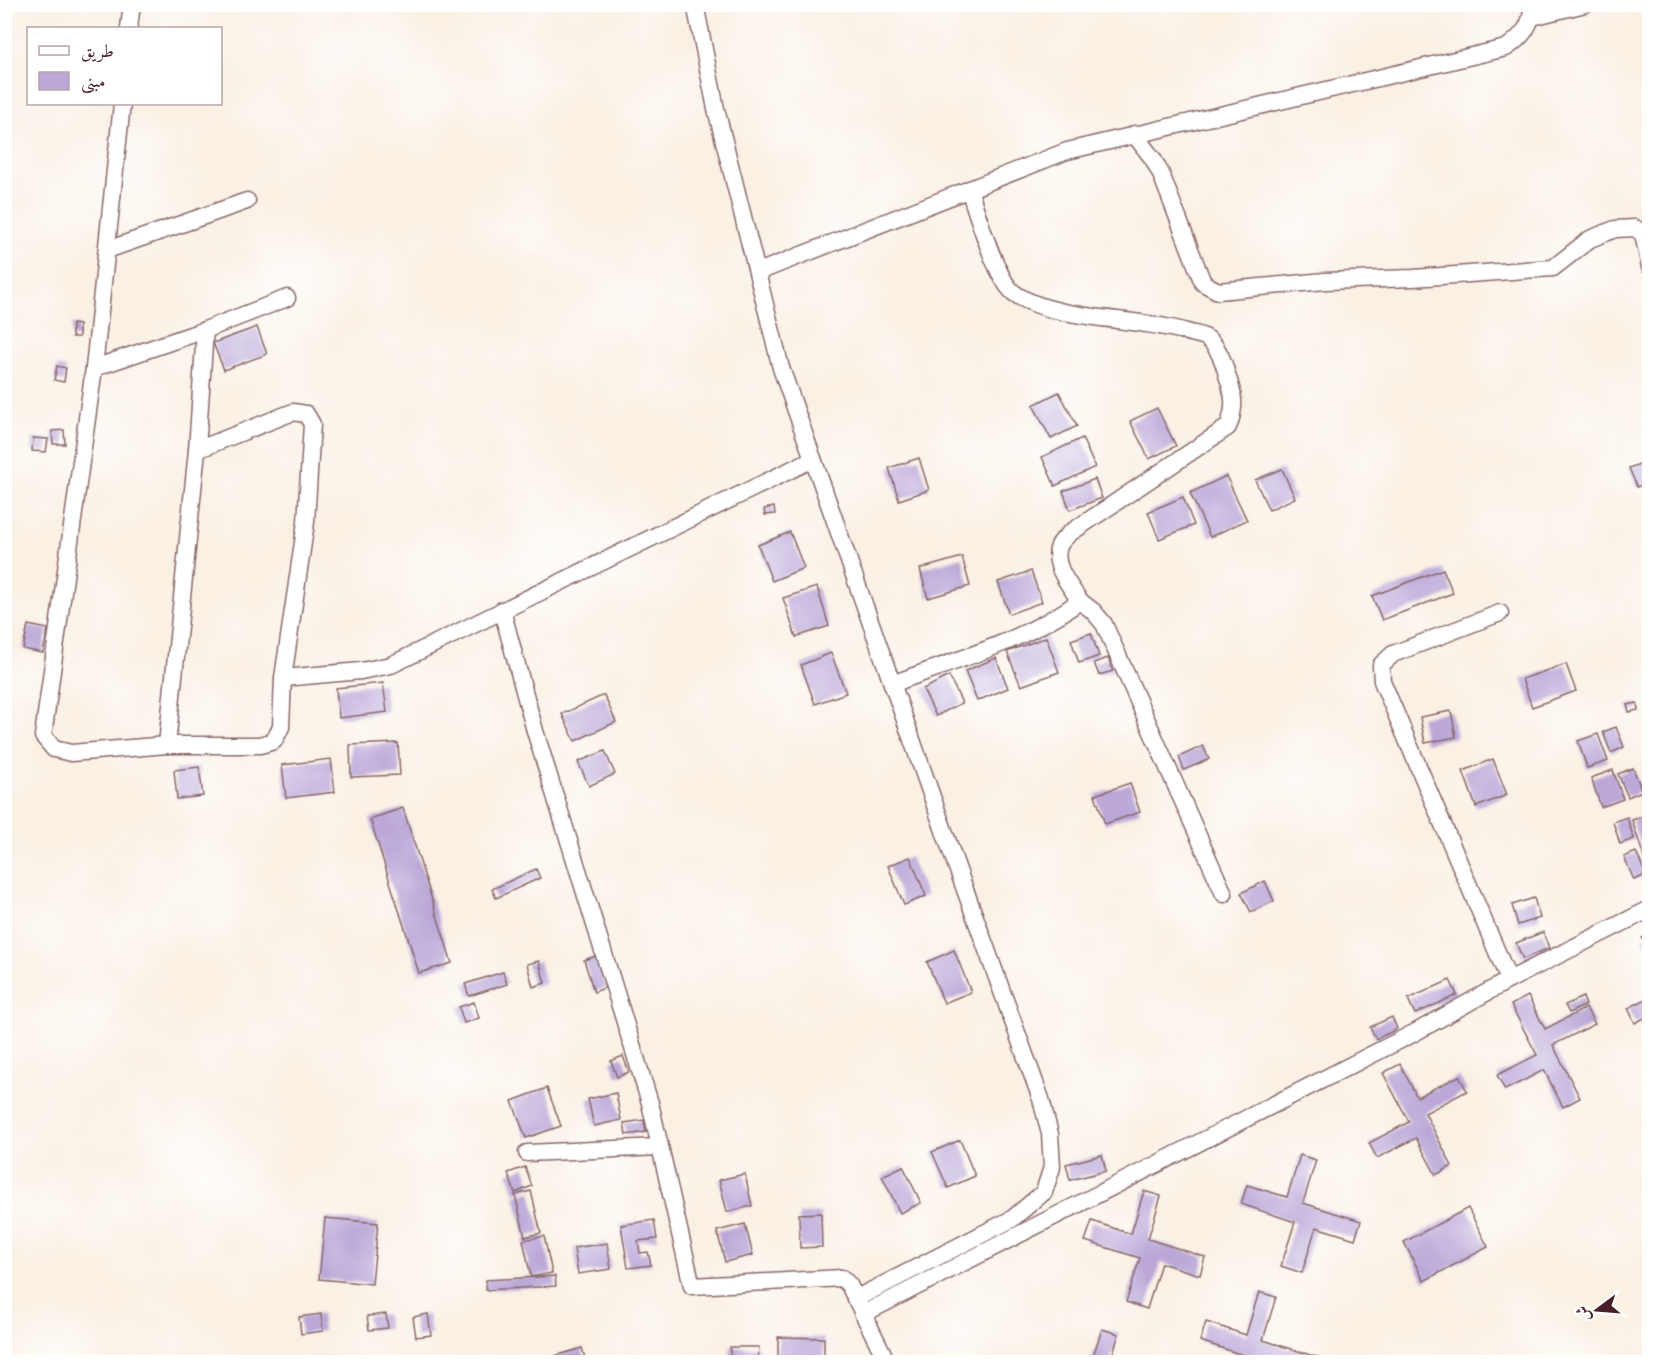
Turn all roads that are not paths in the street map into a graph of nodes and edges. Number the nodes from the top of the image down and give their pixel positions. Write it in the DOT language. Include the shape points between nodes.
graph roads {
  1 [pos="132,4"];
  2 [pos="695,4"];
  3 [pos="1585,4"];
  4 [pos="1532,11"];
  5 [pos="129,27"];
  6 [pos="122,105"];
  7 [pos="1134,134"];
  8 [pos="969,189"];
  9 [pos="247,201"];
  10 [pos="107,250"];
  11 [pos="1650,267"];
  12 [pos="758,272"];
  13 [pos="286,298"];
  14 [pos="205,330"];
  15 [pos="94,368"];
  16 [pos="197,450"];
  17 [pos="813,459"];
  18 [pos="1080,601"];
  19 [pos="502,610"];
  20 [pos="1500,613"];
  21 [pos="283,678"];
  22 [pos="892,684"];
  23 [pos="167,745"];
  24 [pos="1224,894"];
  25 [pos="1650,909"];
  26 [pos="1509,980"];
  27 [pos="660,1147"];
  28 [pos="527,1153"];
  29 [pos="859,1306"];
  30 [pos="887,1362"];
  1 -- 5 [label="street"];
  2 -- 12 [label="street" via="716,110"];
  3 -- 4 [label="street"];
  4 -- 7 [label="street" via="1521,38 1506,48"];
  6 -- 10 [label="street"];
  7 -- 8 [label="street" via="1067,151"];
  7 -- 11 [label="street" via="1161,174 1203,283 1218,291 1552,268 1590,239 1615,229 1635,228 1643,234"];
  8 -- 12 [label="street"];
  8 -- 18 [label="street" via="1002,278 1013,292 1054,309 1140,321 1208,338 1222,360 1234,395 1234,413 1228,427 1060,543 1056,558"];
  9 -- 10 [label="street"];
  10 -- 15 [label="street"];
  12 -- 17 [label="street" via="781,368"];
  13 -- 14 [label="street"];
  14 -- 15 [label="street"];
  14 -- 16 [label="street"];
  15 -- 23 [label="street" via="44,736 54,749 71,753"];
  16 -- 21 [label="street" via="293,412 306,414 312,424 306,522"];
  16 -- 23 [label="street"];
  17 -- 19 [label="street"];
  17 -- 22 [label="street"];
  18 -- 22 [label="street" via="1030,631"];
  18 -- 24 [label="street" via="1104,624"];
  19 -- 21 [label="street" via="392,665"];
  19 -- 27 [label="street"];
  20 -- 26 [label="street" via="1393,654 1381,665 1382,681"];
  21 -- 23 [label="street" via="281,727 274,741 260,746"];
  22 -- 29 [label="street" via="1041,1100 1050,1134 1052,1167 1044,1192 1012,1219"];
  25 -- 26 [label="street"];
  26 -- 29 [label="street" via="1373,1054"];
  27 -- 28 [label="street"];
  27 -- 29 [label="street" via="692,1286 842,1278"];
  29 -- 30 [label="street"];
}
